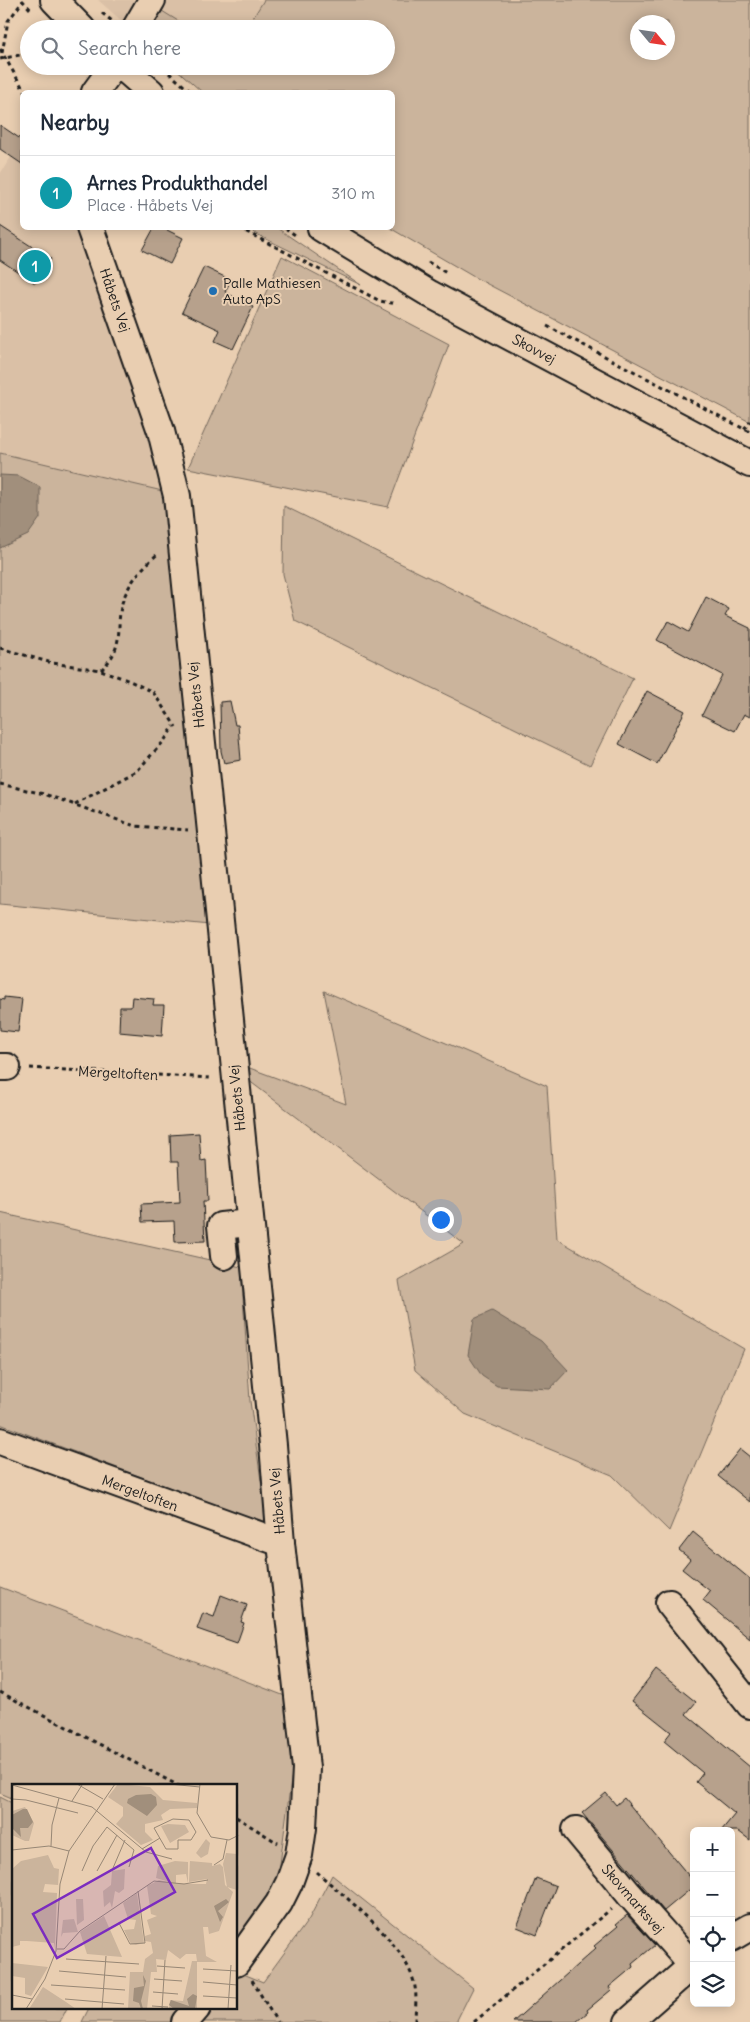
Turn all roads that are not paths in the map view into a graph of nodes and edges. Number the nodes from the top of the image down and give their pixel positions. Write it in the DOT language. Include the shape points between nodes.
graph roads {
  1 [pos="54,0"];
  2 [pos="152,0"];
  3 [pos="73,20"];
  4 [pos="140,20"];
  5 [pos="107,75"];
  6 [pos="131,75"];
  7 [pos="96,90"];
  8 [pos="149,90"];
  9 [pos="91,230"];
  10 [pos="324,230"];
  11 [pos="750,464"];
  12 [pos="250,1223"];
  13 [pos="224,1256"];
  14 [pos="0,1441"];
  15 [pos="281,1543"];
  16 [pos="669,1603"];
  17 [pos="750,1705"];
  18 [pos="576,1830"];
  19 [pos="750,1927"];
  20 [pos="735,1936"];
  21 [pos="238,1961"];
  22 [pos="690,1962"];
  23 [pos="690,1968"];
  24 [pos="195,2010"];
  25 [pos="185,2022"];
  26 [pos="628,2022"];
  1 -- 3 [label="street"];
  2 -- 4 [label="street"];
  5 -- 7 [label="street"];
  6 -- 8 [label="street"];
  9 -- 12 [label="street, Håbets Vej" via="161,431 177,496"];
  10 -- 11 [label="street, Skovvej" via="430,294"];
  12 -- 13 [label="street" via="221,1226"];
  12 -- 15 [label="street, Håbets Vej"];
  14 -- 15 [label="street, Mergeltoften"];
  15 -- 21 [label="street, Håbets Vej" via="306,1768 303,1828 299,1855 289,1883 279,1903"];
  16 -- 17 [label="street"];
  18 -- 22 [label="street, Skovmarksvej"];
  19 -- 20 [label="street"];
  23 -- 26 [label="street, Skovmarksvej"];
  24 -- 25 [label="street"];
}
